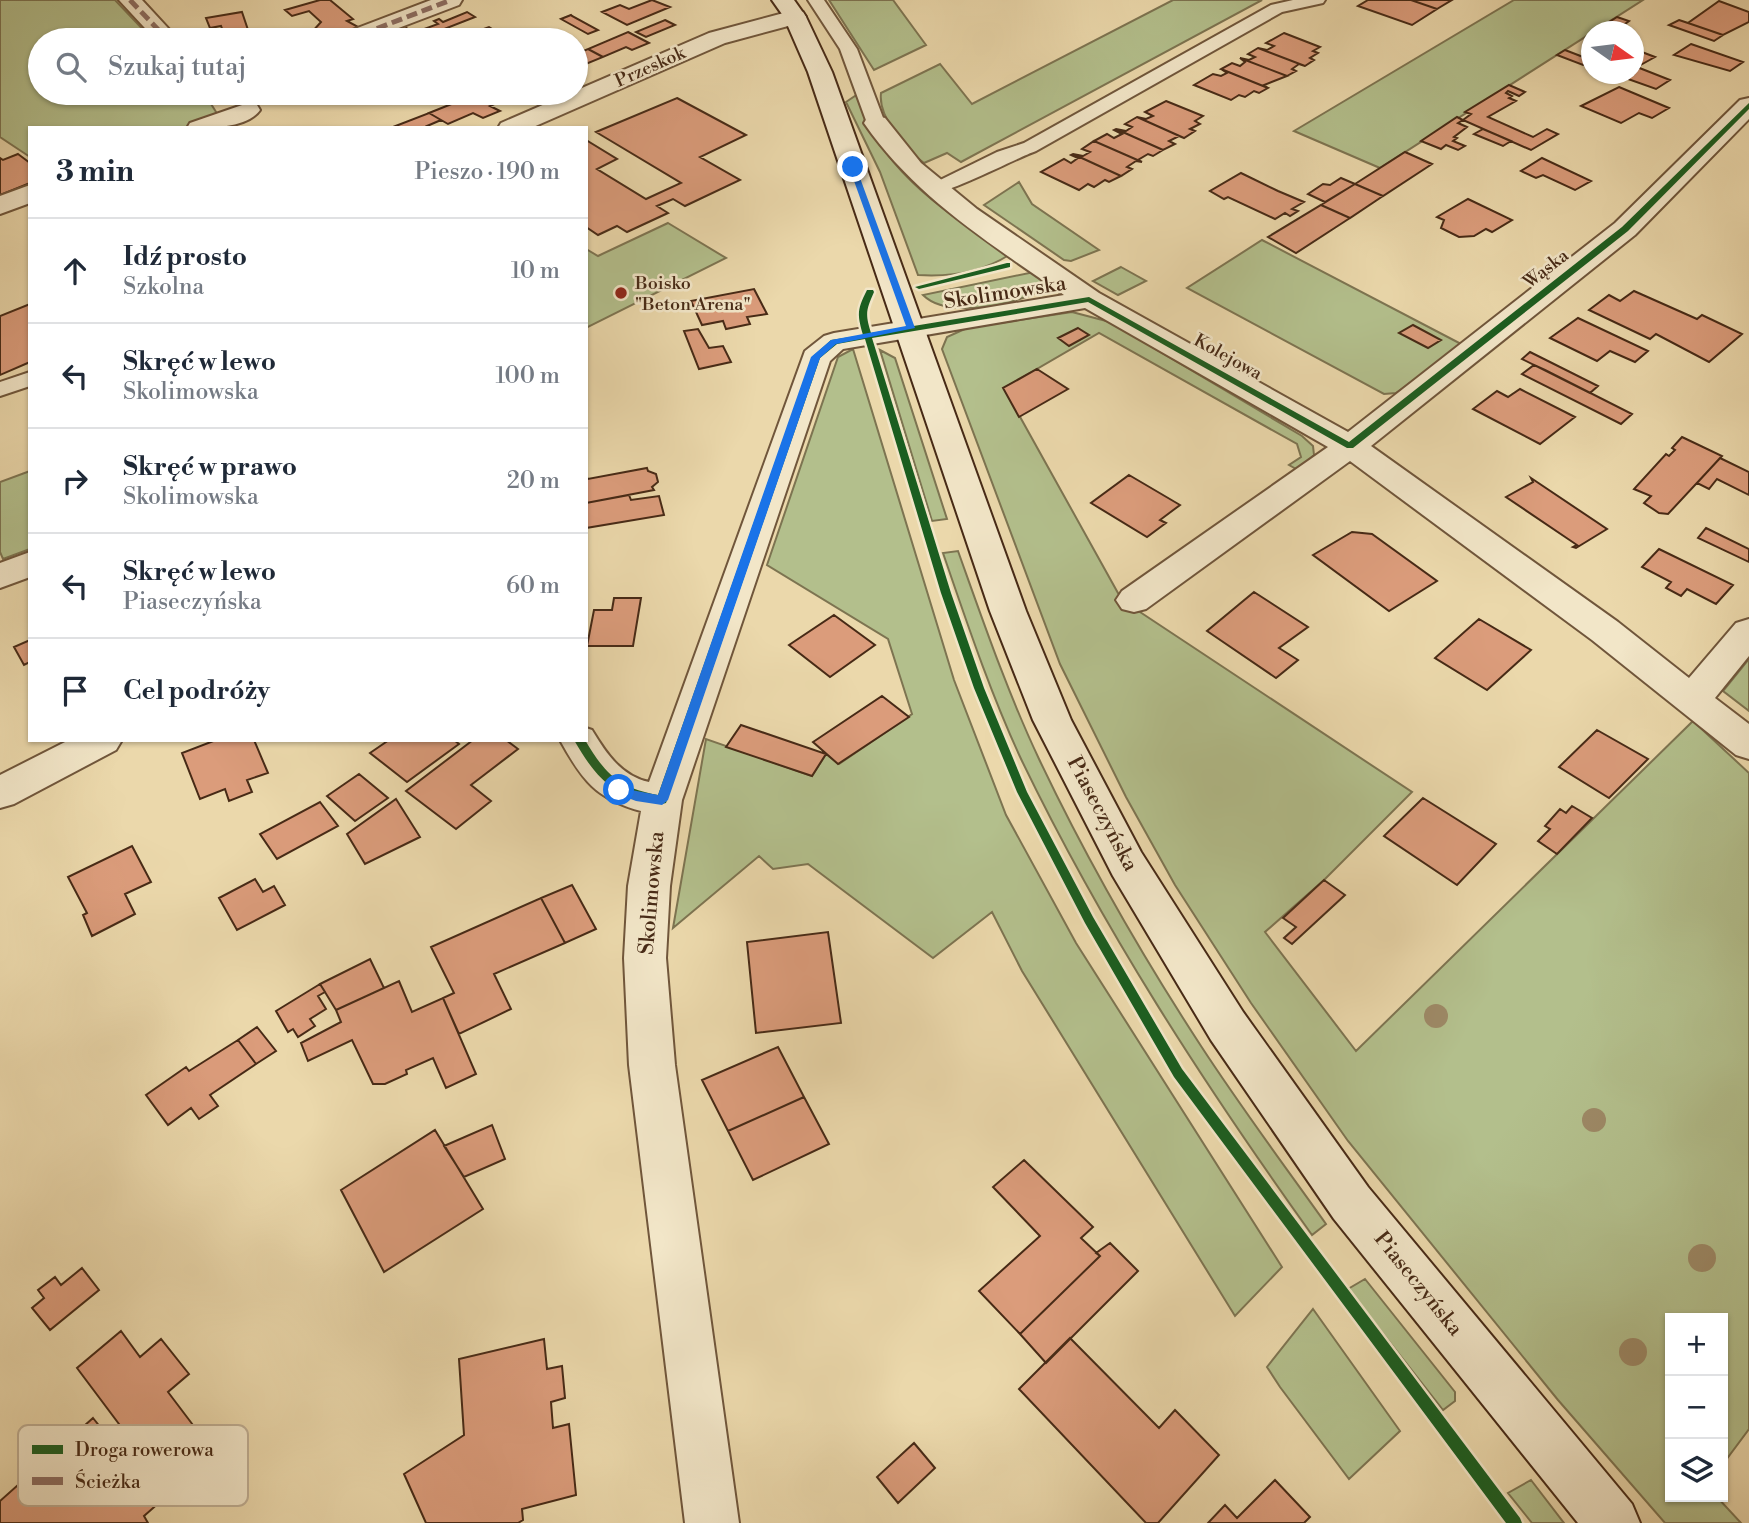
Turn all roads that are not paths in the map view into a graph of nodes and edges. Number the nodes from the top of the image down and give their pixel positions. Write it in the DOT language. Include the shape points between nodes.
graph roads {
  1 [pos="130,0"];
  2 [pos="451,0"];
  3 [pos="1317,0"];
  4 [pos="798,6"];
  5 [pos="157,28"];
  6 [pos="378,28"];
  7 [pos="588,94"];
  8 [pos="563,105"];
  9 [pos="1749,105"];
  10 [pos="249,110"];
  11 [pos="876,123"];
  12 [pos="205,126"];
  13 [pos="515,126"];
  14 [pos="937,189"];
  15 [pos="28,193"];
  16 [pos="0,206"];
  17 [pos="1088,299"];
  18 [pos="911,328"];
  19 [pos="28,380"];
  20 [pos="0,389"];
  21 [pos="1350,446"];
  22 [pos="28,565"];
  23 [pos="0,576"];
  24 [pos="1134,600"];
  25 [pos="1749,632"];
  26 [pos="1692,700"];
  27 [pos="99,742"];
  28 [pos="580,742"];
  29 [pos="1749,745"];
  30 [pos="0,793"];
  31 [pos="662,800"];
  32 [pos="712,1523"];
  33 [pos="1613,1523"];
  1 -- 5 [label="street"];
  2 -- 6 [label="street"];
  3 -- 14 [label="lane" via="1277,8 1030,147"];
  4 -- 7 [label="street, Przeskok"];
  4 -- 11 [label="lane" via="843,41"];
  4 -- 18 [label="street, Piaseczyńska"];
  8 -- 13 [label="street, Przeskok"];
  9 -- 21 [label="street, Wąska" via="1625,229"];
  10 -- 12 [label="street"];
  11 -- 14 [label="street, Kolejowa" via="912,168"];
  14 -- 17 [label="street, Kolejowa"];
  15 -- 16 [label="street"];
  17 -- 18 [label="street, Skolimowska"];
  17 -- 21 [label="street, Kolejowa"];
  18 -- 31 [label="street, Skolimowska" via="834,342 816,357"];
  18 -- 33 [label="street, Piaseczyńska" via="1007,611 1052,720 1127,864 1227,1026 1351,1203"];
  19 -- 20 [label="lane"];
  21 -- 24 [label="street, Wąska"];
  21 -- 26 [label="street, Kolejowa" via="1605,631"];
  22 -- 23 [label="street"];
  25 -- 26 [label="street"];
  26 -- 29 [label="street, Kolejowa"];
  27 -- 30 [label="street"];
  28 -- 31 [label="street" via="608,782 636,796"];
  31 -- 32 [label="street, Skolimowska" via="649,886 645,958 652,1065"];
}
